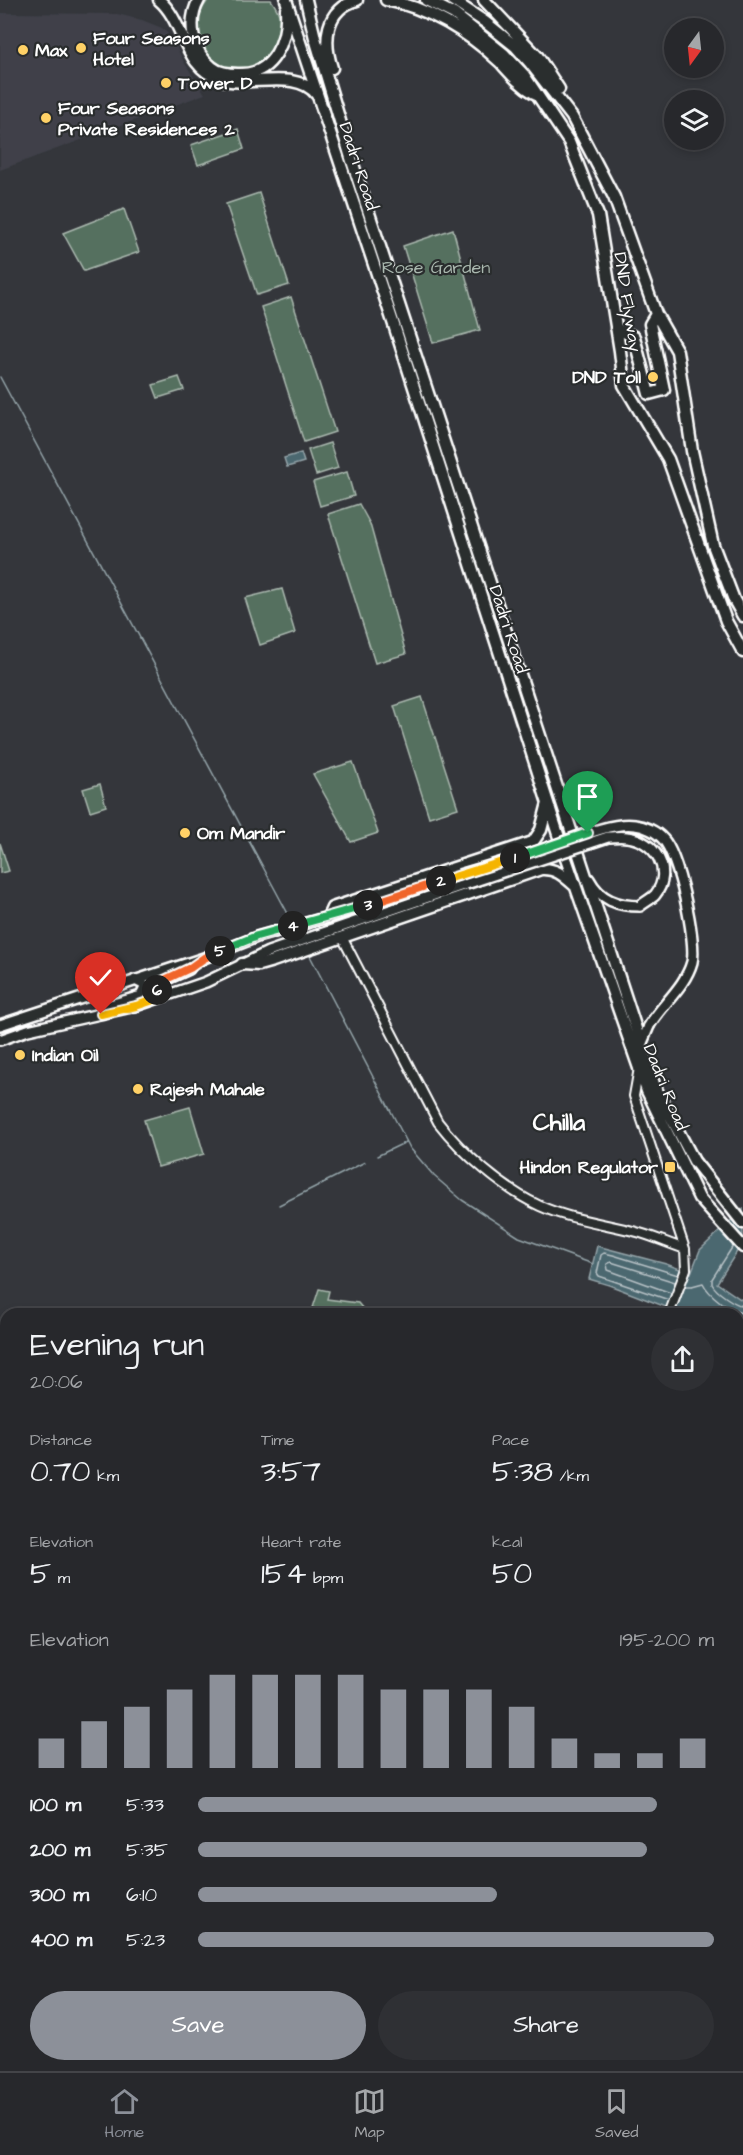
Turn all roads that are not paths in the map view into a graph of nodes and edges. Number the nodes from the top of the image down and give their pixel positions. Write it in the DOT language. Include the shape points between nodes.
graph roads {
  1 [pos="159,0"];
  2 [pos="199,0"];
  3 [pos="287,0"];
  4 [pos="303,0"];
  5 [pos="357,0"];
  6 [pos="386,0"];
  7 [pos="426,0"];
  8 [pos="452,0"];
  9 [pos="484,0"];
  10 [pos="540,97"];
  11 [pos="319,98"];
  12 [pos="572,117"];
  13 [pos="342,128"];
  14 [pos="656,314"];
  15 [pos="616,328"];
  16 [pos="743,616"];
  17 [pos="743,652"];
  18 [pos="548,802"];
  19 [pos="553,819"];
  20 [pos="570,826"];
  21 [pos="533,842"];
  22 [pos="540,869"];
  23 [pos="585,872"];
  24 [pos="576,887"];
  25 [pos="324,918"];
  26 [pos="339,933"];
  27 [pos="204,958"];
  28 [pos="242,964"];
  29 [pos="135,980"];
  30 [pos="165,996"];
  31 [pos="101,1014"];
  32 [pos="0,1025"];
  33 [pos="0,1040"];
  34 [pos="641,1045"];
  35 [pos="643,1069"];
  36 [pos="651,1089"];
  37 [pos="634,1096"];
  38 [pos="743,1223"];
  39 [pos="743,1247"];
  40 [pos="685,1249"];
  41 [pos="671,1308"];
  1 -- 11 [label="highway" via="179,27 195,60 208,74 234,82 299,83 312,88"];
  2 -- 3 [label="highway" via="192,30 198,49 212,67 243,75 264,67 279,51 284,39"];
  3 -- 11 [label="highway, Dadri Road"];
  4 -- 13 [label="highway, Dadri Road"];
  5 -- 13 [label="highway" via="335,14 326,43 345,112"];
  6 -- 10 [label="highway" via="412,7 457,29"];
  7 -- 10 [label="highway, DND Flyway" via="472,27 511,61"];
  8 -- 12 [label="highway, DND Flyway" via="515,46"];
  9 -- 12 [label="highway" via="538,57"];
  10 -- 15 [label="highway, DND Flyway" via="569,142 598,215"];
  11 -- 18 [label="highway, Dadri Road"];
  12 -- 14 [label="highway, DND Flyway" via="614,198"];
  13 -- 20 [label="highway, Dadri Road"];
  14 -- 15 [label="highway" via="650,324 664,390 649,394 634,337"];
  14 -- 16 [label="highway, DND Flyway" via="677,351 692,451 713,545"];
  15 -- 17 [label="highway, DND Flyway" via="624,385 668,459 726,621"];
  18 -- 19 [label="highway, Dadri Road"];
  18 -- 21 [label="highway" via="541,830"];
  19 -- 20 [label="highway" via="562,829"];
  19 -- 24 [label="highway, Dadri Road"];
  20 -- 23 [label="highway, Dadri Road"];
  21 -- 22 [label="highway"];
  21 -- 25 [label="highway" via="332,908"];
  22 -- 24 [label="highway" via="562,874"];
  22 -- 26 [label="highway"];
  23 -- 26 [label="main road, bridge" via="592,886 606,899 622,906 640,906 654,897 662,884 663,871 655,851 646,843 626,836 608,837 376,914"];
  23 -- 34 [label="highway, Dadri Road"];
  24 -- 35 [label="highway, Dadri Road"];
  25 -- 27 [label="main road" via="257,936"];
  25 -- 34 [label="main road, bridge" via="588,833 633,825 652,830 664,839 672,853 693,947 685,977 657,1013"];
  26 -- 28 [label="highway" via="271,956 259,965"];
  26 -- 40 [label="street" via="438,1122 453,1142 501,1182 538,1205"];
  27 -- 29 [label="main road"];
  27 -- 30 [label="main road" via="158,983 158,993"];
  28 -- 30 [label="main road"];
  29 -- 31 [label="main road" via="145,988 141,996 110,1005"];
  29 -- 32 [label="main road"];
  30 -- 31 [label="main road"];
  31 -- 33 [label="main road"];
  34 -- 35 [label="highway, Dadri Road"];
  35 -- 36 [label="highway, Dadri Road"];
  35 -- 37 [label="street"];
  36 -- 37 [label="street"];
  36 -- 38 [label="highway, Dadri Road" via="694,1161"];
  36 -- 39 [label="highway, Dadri Road" via="699,1198"];
  37 -- 40 [label="street"];
  40 -- 41 [label="street" via="686,1269"];
}
